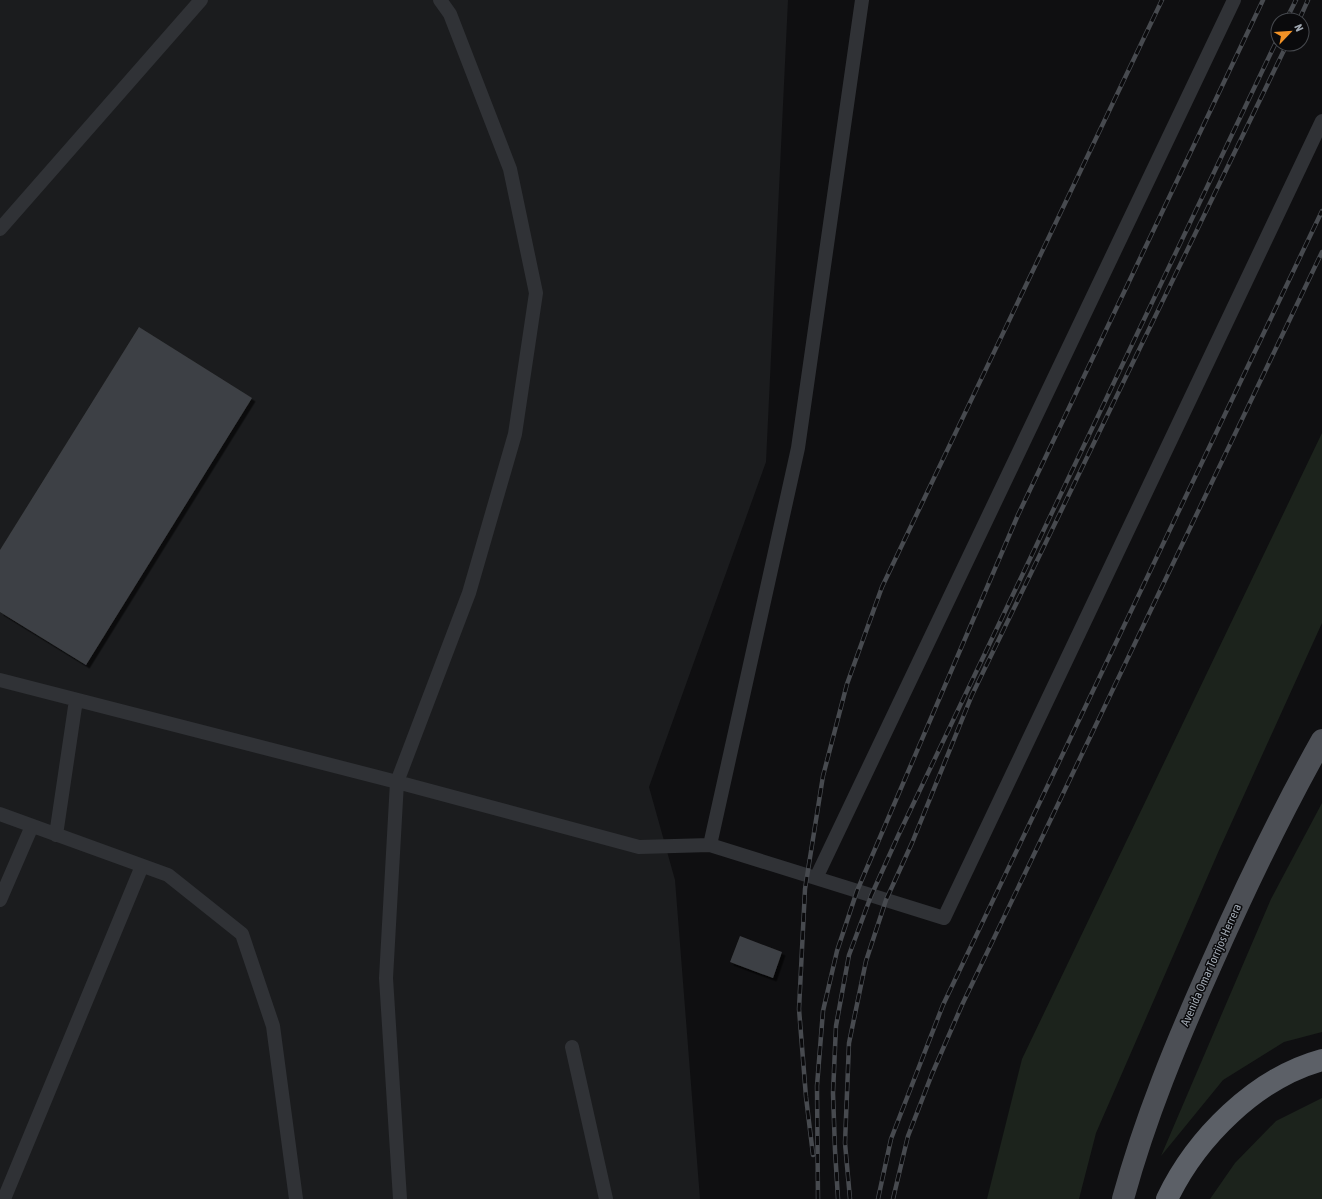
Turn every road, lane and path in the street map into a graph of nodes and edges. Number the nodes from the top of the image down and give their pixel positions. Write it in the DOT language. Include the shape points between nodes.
graph roads {
  1 [pos="201,0"];
  2 [pos="440,0"];
  3 [pos="862,0"];
  4 [pos="1234,0"];
  5 [pos="1322,121"];
  6 [pos="0,229"];
  7 [pos="0,680"];
  8 [pos="76,700"];
  9 [pos="1322,740"];
  10 [pos="397,782"];
  11 [pos="0,814"];
  12 [pos="32,826"];
  13 [pos="56,834"];
  14 [pos="710,845"];
  15 [pos="142,866"];
  16 [pos="816,878"];
  17 [pos="0,900"];
  18 [pos="572,1046"];
  19 [pos="1322,1060"];
  20 [pos="4,1199"];
  21 [pos="296,1199"];
  22 [pos="400,1199"];
  23 [pos="606,1199"];
  24 [pos="1123,1199"];
  25 [pos="1167,1199"];
  1 -- 6 [label="lane"];
  2 -- 10 [label="lane" via="450,14 510,169 536,293 515,434 468,593"];
  3 -- 14 [label="lane" via="798,448"];
  4 -- 16 [label="lane"];
  5 -- 16 [label="lane" via="944,918"];
  7 -- 8 [label="lane"];
  8 -- 10 [label="lane"];
  8 -- 13 [label="lane"];
  9 -- 24 [label="main road, Avenida Omar Torrijos Herrera" via="1243,893 1181,1031 1134,1156"];
  10 -- 14 [label="lane" via="639,846"];
  10 -- 22 [label="lane" via="386,978"];
  11 -- 12 [label="lane"];
  12 -- 13 [label="lane"];
  12 -- 17 [label="lane"];
  13 -- 15 [label="lane"];
  14 -- 16 [label="lane"];
  15 -- 20 [label="lane"];
  15 -- 21 [label="lane" via="168,875 242,934 273,1026"];
  18 -- 23 [label="lane"];
  19 -- 25 [label="highway" via="1293,1070 1262,1088 1236,1108 1192,1158"];
}
